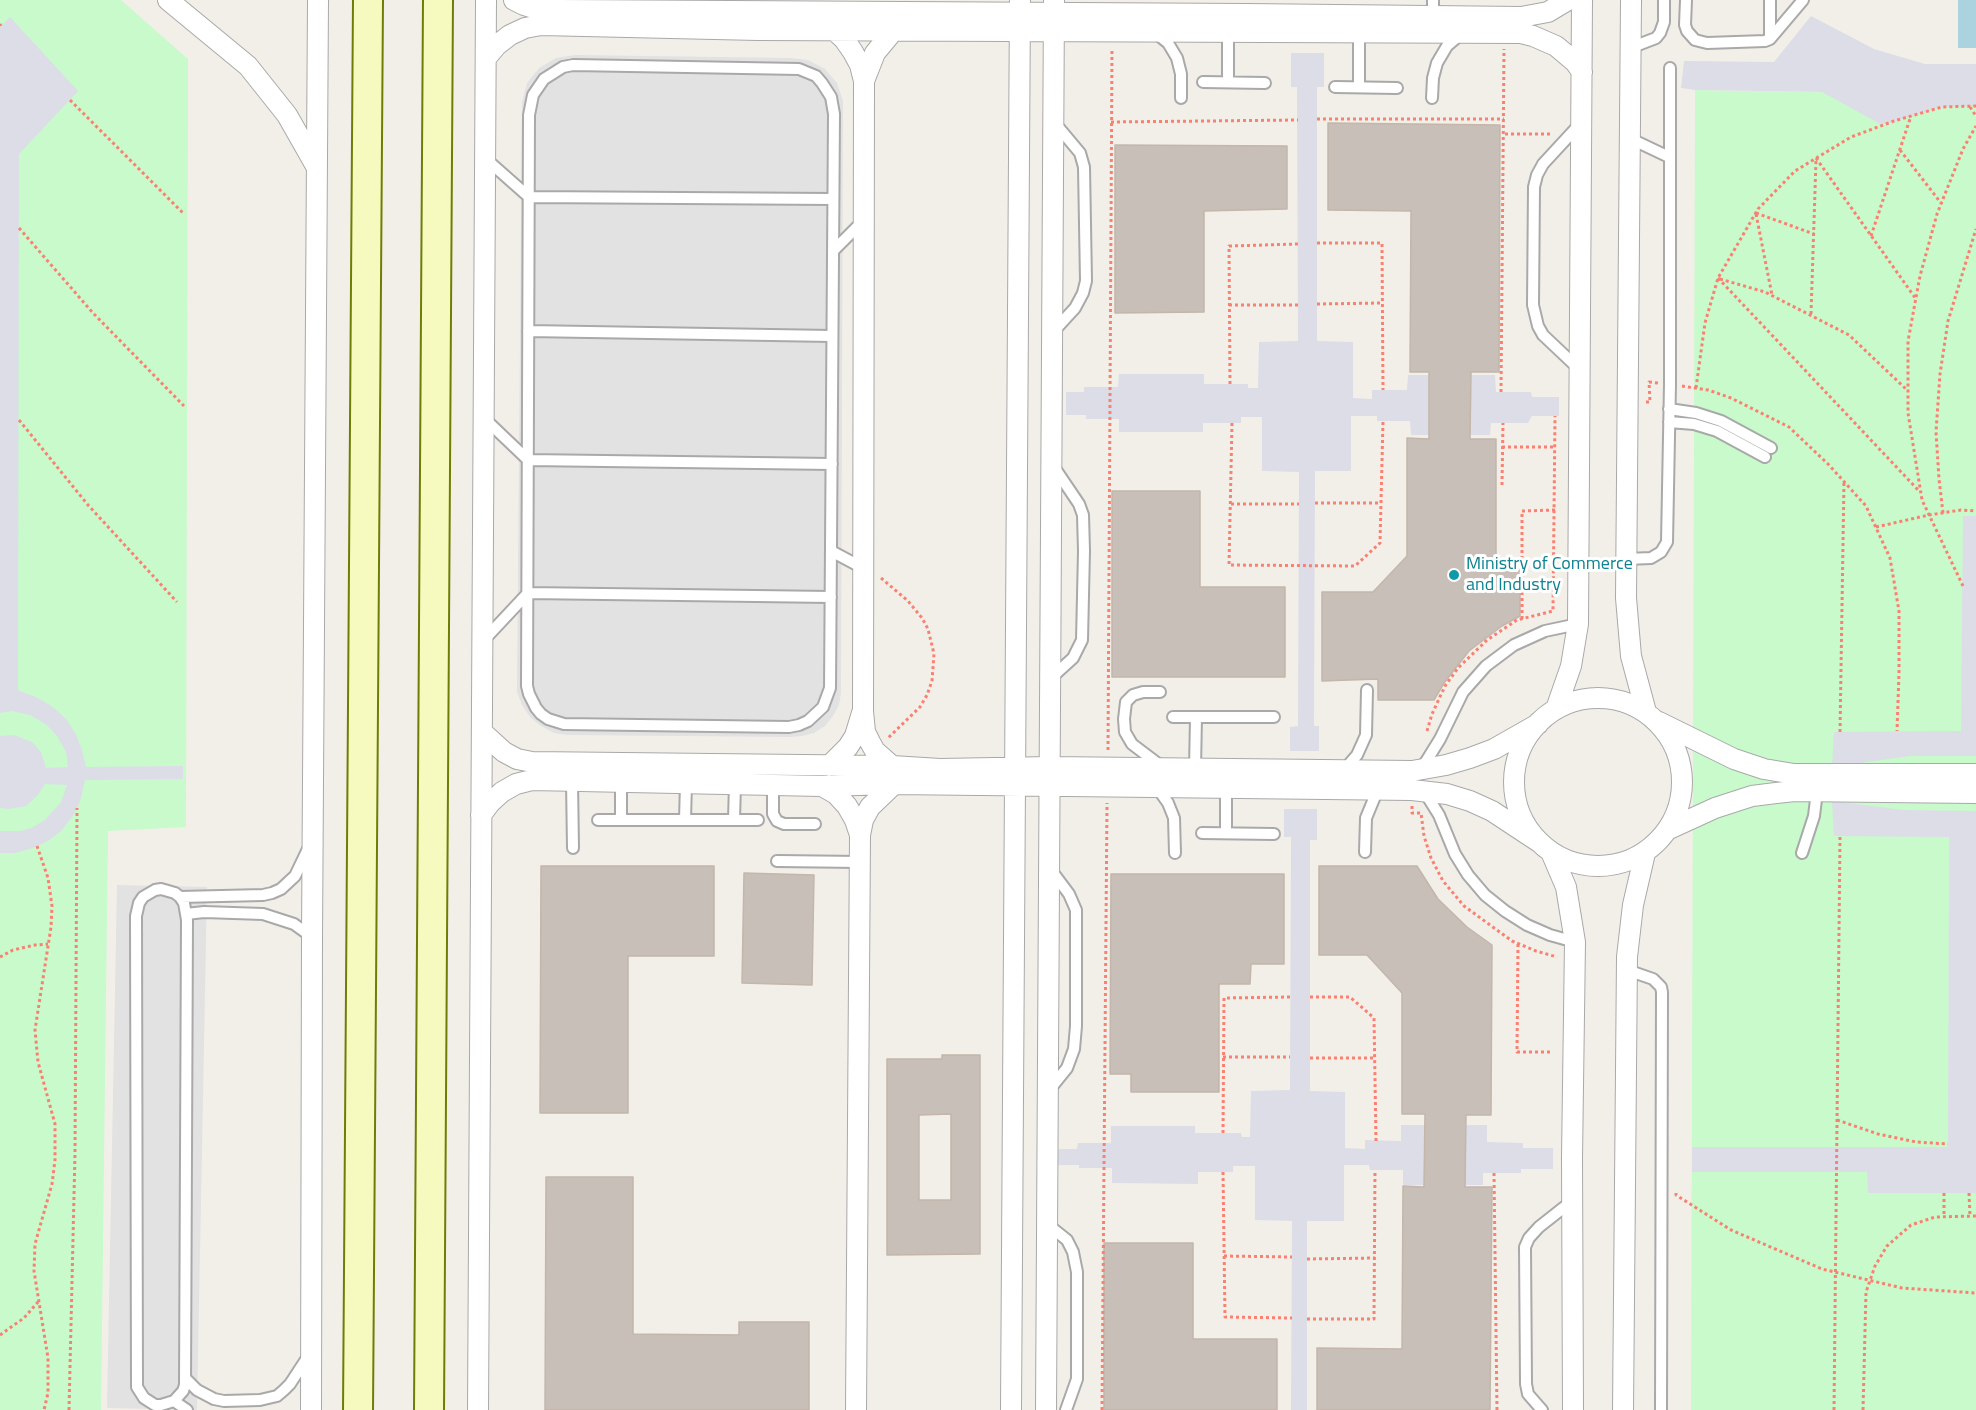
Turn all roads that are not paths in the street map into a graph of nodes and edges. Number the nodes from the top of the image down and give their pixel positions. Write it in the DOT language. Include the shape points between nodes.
graph roads {
  1 [pos="168,0"];
  2 [pos="318,0"];
  3 [pos="368,0"];
  4 [pos="438,0"];
  5 [pos="486,0"];
  6 [pos="514,0"];
  7 [pos="1568,0"];
  8 [pos="1582,0"];
  9 [pos="1631,0"];
  10 [pos="1664,0"];
  11 [pos="1686,0"];
  12 [pos="1770,0"];
  13 [pos="1803,0"];
  14 [pos="619,5"];
  15 [pos="704,5"];
  16 [pos="844,6"];
  17 [pos="903,6"];
  18 [pos="1136,7"];
  19 [pos="1433,8"];
  20 [pos="1020,15"];
  21 [pos="1054,15"];
  22 [pos="832,29"];
  23 [pos="894,30"];
  24 [pos="1154,32"];
  25 [pos="1227,32"];
  26 [pos="1359,33"];
  27 [pos="1462,33"];
  28 [pos="1770,39"];
  29 [pos="1630,48"];
  30 [pos="486,58"];
  31 [pos="1670,68"];
  32 [pos="1582,72"];
  33 [pos="864,81"];
  34 [pos="1203,82"];
  35 [pos="1227,82"];
  36 [pos="1265,83"];
  37 [pos="1335,87"];
  38 [pos="1359,87"];
  39 [pos="1397,88"];
  40 [pos="1181,98"];
  41 [pos="1432,98"];
  42 [pos="1053,122"];
  43 [pos="1577,128"];
  44 [pos="1629,138"];
  45 [pos="1669,157"];
  46 [pos="486,159"];
  47 [pos="317,169"];
  48 [pos="529,197"];
  49 [pos="833,199"];
  50 [pos="864,220"];
  51 [pos="833,251"];
  52 [pos="528,331"];
  53 [pos="1053,332"];
  54 [pos="832,336"];
  55 [pos="1580,370"];
  56 [pos="1669,409"];
  57 [pos="484,419"];
  58 [pos="1669,422"];
  59 [pos="528,460"];
  60 [pos="832,464"];
  61 [pos="1052,465"];
  62 [pos="831,551"];
  63 [pos="1626,559"];
  64 [pos="863,566"];
  65 [pos="528,593"];
  66 [pos="831,597"];
  67 [pos="1578,624"];
  68 [pos="483,641"];
  69 [pos="1051,678"];
  70 [pos="1367,690"];
  71 [pos="1160,692"];
  72 [pos="1556,709"];
  73 [pos="863,711"];
  74 [pos="1651,716"];
  75 [pos="1173,717"];
  76 [pos="1196,717"];
  77 [pos="1274,717"];
  78 [pos="1538,724"];
  79 [pos="483,733"];
  80 [pos="829,766"];
  81 [pos="1195,769"];
  82 [pos="1344,770"];
  83 [pos="1421,770"];
  84 [pos="1976,774"];
  85 [pos="893,775"];
  86 [pos="1051,776"];
  87 [pos="1015,777"];
  88 [pos="1159,777"];
  89 [pos="572,781"];
  90 [pos="621,782"];
  91 [pos="686,783"];
  92 [pos="735,784"];
  93 [pos="773,785"];
  94 [pos="822,786"];
  95 [pos="1226,787"];
  96 [pos="1378,789"];
  97 [pos="1423,790"];
  98 [pos="1817,791"];
  99 [pos="1976,793"];
  100 [pos="481,816"];
  101 [pos="598,820"];
  102 [pos="621,820"];
  103 [pos="685,820"];
  104 [pos="734,820"];
  105 [pos="758,820"];
  106 [pos="815,824"];
  107 [pos="1667,830"];
  108 [pos="1202,833"];
  109 [pos="1226,833"];
  110 [pos="1274,834"];
  111 [pos="860,835"];
  112 [pos="313,841"];
  113 [pos="1545,847"];
  114 [pos="573,848"];
  115 [pos="1365,852"];
  116 [pos="1175,853"];
  117 [pos="1644,853"];
  118 [pos="1802,853"];
  119 [pos="777,861"];
  120 [pos="860,862"];
  121 [pos="1050,869"];
  122 [pos="180,897"];
  123 [pos="186,914"];
  124 [pos="312,937"];
  125 [pos="1575,942"];
  126 [pos="1627,970"];
  127 [pos="1048,1092"];
  128 [pos="1572,1201"];
  129 [pos="1047,1224"];
  130 [pos="312,1350"];
  131 [pos="185,1378"];
  132 [pos="174,1401"];
  133 [pos="187,1410"];
  134 [pos="311,1410"];
  135 [pos="358,1410"];
  136 [pos="429,1410"];
  137 [pos="478,1410"];
  138 [pos="856,1410"];
  139 [pos="1011,1410"];
  140 [pos="1046,1410"];
  141 [pos="1066,1410"];
  142 [pos="1542,1410"];
  143 [pos="1573,1410"];
  144 [pos="1623,1410"];
  145 [pos="1661,1410"];
  1 -- 47 [label="street" via="248,66 286,115"];
  2 -- 47 [label="street"];
  3 -- 135 [label="main road"];
  4 -- 136 [label="main road"];
  5 -- 30 [label="street"];
  6 -- 14 [label="street" via="540,10"];
  7 -- 19 [label="street" via="1548,12 1521,17"];
  8 -- 32 [label="street"];
  9 -- 29 [label="street"];
  10 -- 29 [label="lane" via="1660,33"];
  11 -- 28 [label="lane" via="1685,25 1695,40 1707,43"];
  12 -- 28 [label="lane"];
  13 -- 28 [label="lane"];
  14 -- 15 [label="street"];
  15 -- 16 [label="street"];
  16 -- 17 [label="street"];
  17 -- 20 [label="street"];
  18 -- 19 [label="street"];
  18 -- 21 [label="street"];
  20 -- 21 [label="street"];
  20 -- 23 [label="street"];
  20 -- 87 [label="street"];
  21 -- 24 [label="street" via="1112,32"];
  21 -- 42 [label="street"];
  22 -- 23 [label="street"];
  22 -- 30 [label="street" via="541,24 510,35"];
  22 -- 33 [label="street" via="853,52"];
  23 -- 33 [label="street" via="875,53"];
  24 -- 25 [label="street"];
  24 -- 40 [label="lane" via="1168,43 1177,58"];
  25 -- 26 [label="street"];
  25 -- 35 [label="lane"];
  26 -- 27 [label="street"];
  26 -- 38 [label="lane"];
  27 -- 32 [label="street" via="1533,36 1566,53"];
  27 -- 41 [label="lane" via="1447,46 1437,63"];
  29 -- 44 [label="street"];
  30 -- 46 [label="street"];
  31 -- 45 [label="lane"];
  32 -- 43 [label="street"];
  33 -- 50 [label="street"];
  34 -- 35 [label="lane"];
  35 -- 36 [label="lane"];
  37 -- 38 [label="lane"];
  38 -- 39 [label="lane"];
  42 -- 53 [label="street"];
  42 -- 53 [label="lane" via="1080,153 1084,167 1086,281 1075,308"];
  43 -- 55 [label="street"];
  43 -- 55 [label="lane" via="1543,164 1534,187 1533,305 1543,335"];
  44 -- 45 [label="lane"];
  44 -- 63 [label="street"];
  45 -- 56 [label="lane"];
  46 -- 48 [label="lane"];
  46 -- 57 [label="street"];
  47 -- 112 [label="street"];
  48 -- 49 [label="lane"];
  48 -- 49 [label="lane" via="529,115 533,95 553,72 573,64 790,68 816,76 833,105"];
  48 -- 52 [label="lane"];
  49 -- 51 [label="lane"];
  50 -- 51 [label="lane"];
  50 -- 64 [label="street"];
  51 -- 54 [label="lane"];
  52 -- 54 [label="lane"];
  52 -- 59 [label="lane"];
  53 -- 61 [label="street"];
  54 -- 60 [label="lane"];
  55 -- 67 [label="street"];
  56 -- 58 [label="lane"];
  56 -- 58 [label="lane" via="1721,421 1768,452 1694,424"];
  57 -- 59 [label="lane"];
  57 -- 68 [label="street"];
  58 -- 63 [label="lane" via="1667,542 1651,558"];
  59 -- 60 [label="lane"];
  59 -- 65 [label="lane"];
  60 -- 62 [label="lane"];
  61 -- 69 [label="street"];
  61 -- 69 [label="lane" via="1079,504 1084,551 1082,639 1073,658"];
  62 -- 64 [label="lane"];
  62 -- 66 [label="lane"];
  63 -- 74 [label="street" via="1631,656"];
  64 -- 73 [label="street"];
  65 -- 66 [label="lane"];
  65 -- 66 [label="lane" via="529,694 548,719 564,724 789,727 808,721 823,707 830,688"];
  65 -- 68 [label="lane"];
  67 -- 72 [label="street" via="1571,666"];
  67 -- 83 [label="lane" via="1545,631 1514,645 1486,666 1463,692"];
  68 -- 79 [label="street"];
  69 -- 86 [label="street"];
  70 -- 82 [label="lane" via="1366,735 1357,755"];
  71 -- 88 [label="lane" via="1133,695 1126,702 1124,719 1125,732 1132,744"];
  72 -- 74 [label="street" via="1578,700 1602,698 1625,702"];
  72 -- 78 [label="street"];
  73 -- 80 [label="street" via="851,742"];
  73 -- 85 [label="street" via="865,732"];
  74 -- 84 [label="street" via="1734,759 1764,769 1794,774"];
  74 -- 107 [label="street" via="1671,740 1680,762 1682,786 1678,809"];
  75 -- 76 [label="lane"];
  76 -- 77 [label="lane"];
  76 -- 81 [label="lane"];
  78 -- 83 [label="street" via="1494,749"];
  78 -- 113 [label="street" via="1525,741 1514,783 1526,825"];
  79 -- 80 [label="street" via="504,752 532,762"];
  79 -- 100 [label="street"];
  80 -- 85 [label="street"];
  81 -- 82 [label="street"];
  81 -- 88 [label="street"];
  82 -- 83 [label="street"];
  85 -- 87 [label="street" via="940,769"];
  85 -- 94 [label="street"];
  85 -- 111 [label="street" via="870,807"];
  86 -- 87 [label="street"];
  86 -- 88 [label="street"];
  86 -- 121 [label="street"];
  87 -- 139 [label="street"];
  88 -- 95 [label="street"];
  88 -- 116 [label="lane" via="1174,818"];
  89 -- 90 [label="street"];
  89 -- 100 [label="street" via="532,780 516,784 496,797"];
  89 -- 114 [label="lane"];
  90 -- 91 [label="street"];
  90 -- 102 [label="lane"];
  91 -- 92 [label="street"];
  91 -- 103 [label="lane"];
  92 -- 93 [label="street"];
  92 -- 104 [label="lane"];
  93 -- 94 [label="street"];
  93 -- 106 [label="lane" via="773,814 777,821"];
  94 -- 111 [label="street" via="847,806"];
  95 -- 96 [label="street"];
  95 -- 109 [label="lane"];
  96 -- 97 [label="street"];
  96 -- 115 [label="lane" via="1366,818"];
  97 -- 113 [label="street" via="1447,794 1492,811"];
  97 -- 125 [label="lane" via="1455,854 1485,895 1527,925"];
  98 -- 99 [label="street"];
  98 -- 107 [label="street" via="1752,796"];
  98 -- 118 [label="lane" via="1811,829"];
  100 -- 137 [label="street"];
  101 -- 102 [label="lane"];
  102 -- 103 [label="lane"];
  103 -- 104 [label="lane"];
  104 -- 105 [label="lane"];
  107 -- 117 [label="street"];
  108 -- 109 [label="lane"];
  109 -- 110 [label="lane"];
  111 -- 120 [label="street"];
  112 -- 122 [label="lane" via="295,876 272,893"];
  112 -- 124 [label="street"];
  113 -- 117 [label="street" via="1574,862 1598,866 1622,863"];
  113 -- 125 [label="street" via="1566,888"];
  117 -- 126 [label="street" via="1631,913"];
  119 -- 120 [label="lane"];
  120 -- 138 [label="street"];
  121 -- 127 [label="street"];
  121 -- 127 [label="lane" via="1076,910 1076,1026 1074,1049 1066,1068"];
  122 -- 123 [label="lane"];
  122 -- 132 [label="lane" via="168,890 155,890 143,897 136,916 137,1387 149,1402 162,1405"];
  123 -- 124 [label="lane" via="263,914 294,924"];
  123 -- 131 [label="lane"];
  124 -- 130 [label="street"];
  125 -- 128 [label="street"];
  126 -- 144 [label="street"];
  126 -- 145 [label="lane" via="1653,979 1662,992"];
  127 -- 129 [label="street"];
  128 -- 142 [label="lane" via="1539,1227 1525,1246 1526,1384 1528,1394"];
  128 -- 143 [label="street"];
  129 -- 140 [label="street"];
  129 -- 141 [label="lane" via="1066,1240 1077,1272 1077,1379"];
  130 -- 131 [label="lane" via="290,1384 269,1399 214,1399"];
  130 -- 134 [label="street"];
  131 -- 132 [label="lane" via="183,1391"];
  132 -- 133 [label="lane"];
}
